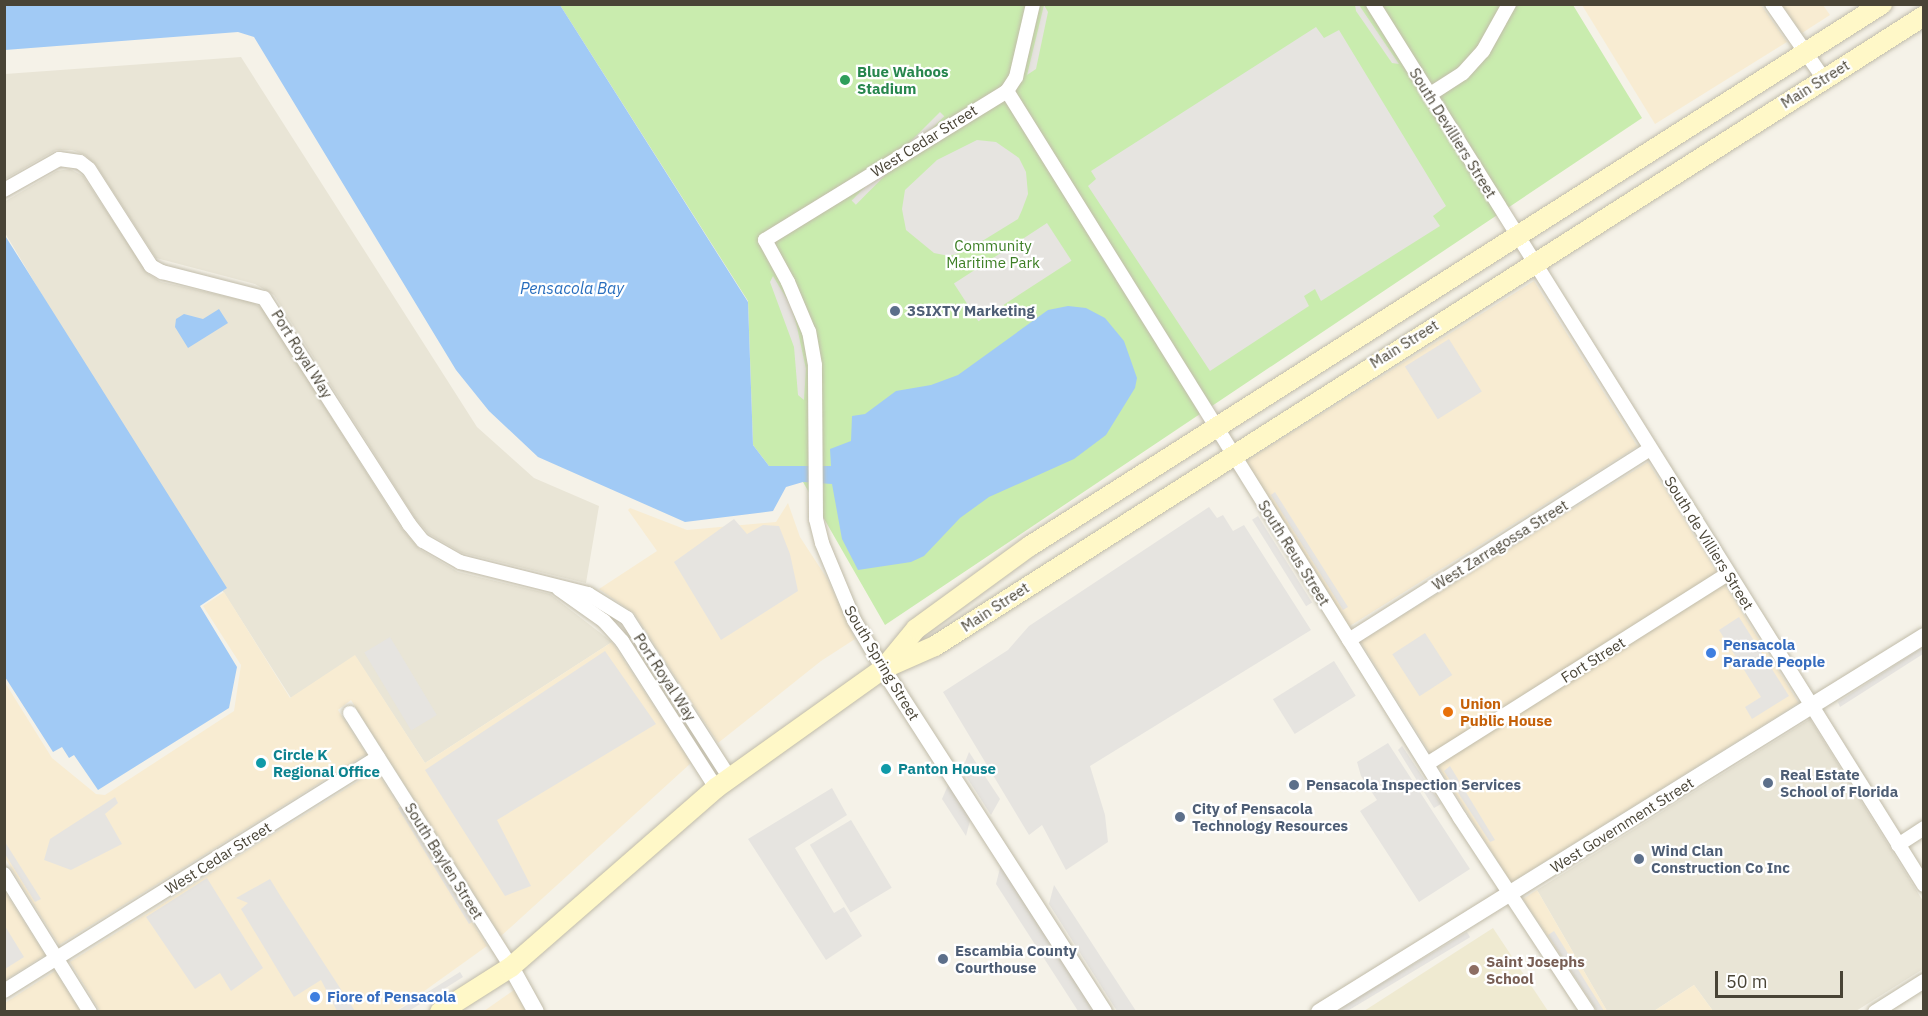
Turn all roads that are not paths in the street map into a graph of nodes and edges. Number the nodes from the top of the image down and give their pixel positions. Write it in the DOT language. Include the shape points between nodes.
graph roads {
  1 [pos="1033,4"];
  2 [pos="1373,4"];
  3 [pos="1509,4"];
  4 [pos="1772,4"];
  5 [pos="1882,4"];
  6 [pos="1923,16"];
  7 [pos="1805,53"];
  8 [pos="1824,79"];
  9 [pos="1006,91"];
  10 [pos="1429,95"];
  11 [pos="4,190"];
  12 [pos="1518,237"];
  13 [pos="765,240"];
  14 [pos="1533,263"];
  15 [pos="1215,428"];
  16 [pos="1650,449"];
  17 [pos="1231,454"];
  18 [pos="1728,574"];
  19 [pos="560,588"];
  20 [pos="627,618"];
  21 [pos="611,631"];
  22 [pos="1923,636"];
  23 [pos="1349,640"];
  24 [pos="647,649"];
  25 [pos="633,657"];
  26 [pos="883,669"];
  27 [pos="671,686"];
  28 [pos="657,694"];
  29 [pos="1812,706"];
  30 [pos="350,713"];
  31 [pos="378,757"];
  32 [pos="1427,765"];
  33 [pos="722,782"];
  34 [pos="1923,828"];
  35 [pos="1898,845"];
  36 [pos="4,874"];
  37 [pos="1923,885"];
  38 [pos="1511,895"];
  39 [pos="57,958"];
  40 [pos="511,967"];
  41 [pos="1923,981"];
  42 [pos="4,991"];
  43 [pos="90,1011"];
  44 [pos="440,1011"];
  45 [pos="536,1011"];
  46 [pos="1104,1011"];
  47 [pos="1319,1011"];
  48 [pos="1588,1011"];
  49 [pos="1875,1011"];
  1 -- 9 [label="street" via="1016,77"];
  2 -- 10 [label="street, South Devilliers Street"];
  3 -- 10 [label="street" via="1482,51 1463,73"];
  4 -- 7 [label="street"];
  5 -- 7 [label="main road"];
  6 -- 8 [label="main road, Main Street"];
  7 -- 8 [label="street"];
  7 -- 12 [label="main road"];
  8 -- 14 [label="main road, Main Street"];
  9 -- 13 [label="street, West Cedar Street"];
  9 -- 15 [label="street, South Reus Street"];
  10 -- 12 [label="street, South Devilliers Street"];
  11 -- 19 [label="street, Port Royal Way" via="53,162 80,162 89,169 151,266 162,272 254,293 269,303 423,541 460,562"];
  12 -- 14 [label="street, South Devilliers Street"];
  12 -- 15 [label="main road"];
  13 -- 26 [label="street, South Spring Street" via="809,332 815,365 816,519 854,620"];
  14 -- 16 [label="street, South de Villiers Street"];
  14 -- 17 [label="main road, Main Street"];
  15 -- 17 [label="street, South Reus Street"];
  15 -- 26 [label="main road" via="1030,546 916,629"];
  16 -- 18 [label="street, South de Villiers Street"];
  16 -- 23 [label="street, West Zarragossa Street"];
  17 -- 23 [label="street, South Reus Street"];
  17 -- 26 [label="main road, Main Street" via="935,646"];
  18 -- 29 [label="street, South de Villiers Street"];
  18 -- 32 [label="street, Fort Street"];
  19 -- 20 [label="street, Port Royal Way" via="594,597"];
  19 -- 21 [label="street, Port Royal Way"];
  20 -- 21 [label="street"];
  20 -- 24 [label="street, Port Royal Way"];
  21 -- 25 [label="street, Port Royal Way"];
  22 -- 29 [label="street, West Government Street"];
  23 -- 32 [label="street, South Reus Street"];
  24 -- 25 [label="street"];
  24 -- 27 [label="street, Port Royal Way"];
  25 -- 28 [label="street, Port Royal Way"];
  26 -- 33 [label="main road"];
  26 -- 46 [label="street, South Spring Street"];
  27 -- 28 [label="street"];
  27 -- 33 [label="street, Port Royal Way"];
  28 -- 33 [label="street, Port Royal Way"];
  29 -- 35 [label="street, South de Villiers Street"];
  29 -- 38 [label="street, West Government Street"];
  30 -- 31 [label="street, South Baylen Street"];
  31 -- 39 [label="street, West Cedar Street"];
  31 -- 40 [label="street, South Baylen Street"];
  32 -- 38 [label="street, South Reus Street"];
  33 -- 40 [label="main road"];
  34 -- 35 [label="street"];
  35 -- 37 [label="street, South de Villiers Street"];
  36 -- 39 [label="street"];
  38 -- 47 [label="street, West Government Street"];
  38 -- 48 [label="street, South Reus Street"];
  39 -- 42 [label="street, West Cedar Street"];
  39 -- 43 [label="street"];
  40 -- 44 [label="main road"];
  40 -- 45 [label="street, South Baylen Street"];
  41 -- 49 [label="street"];
}
